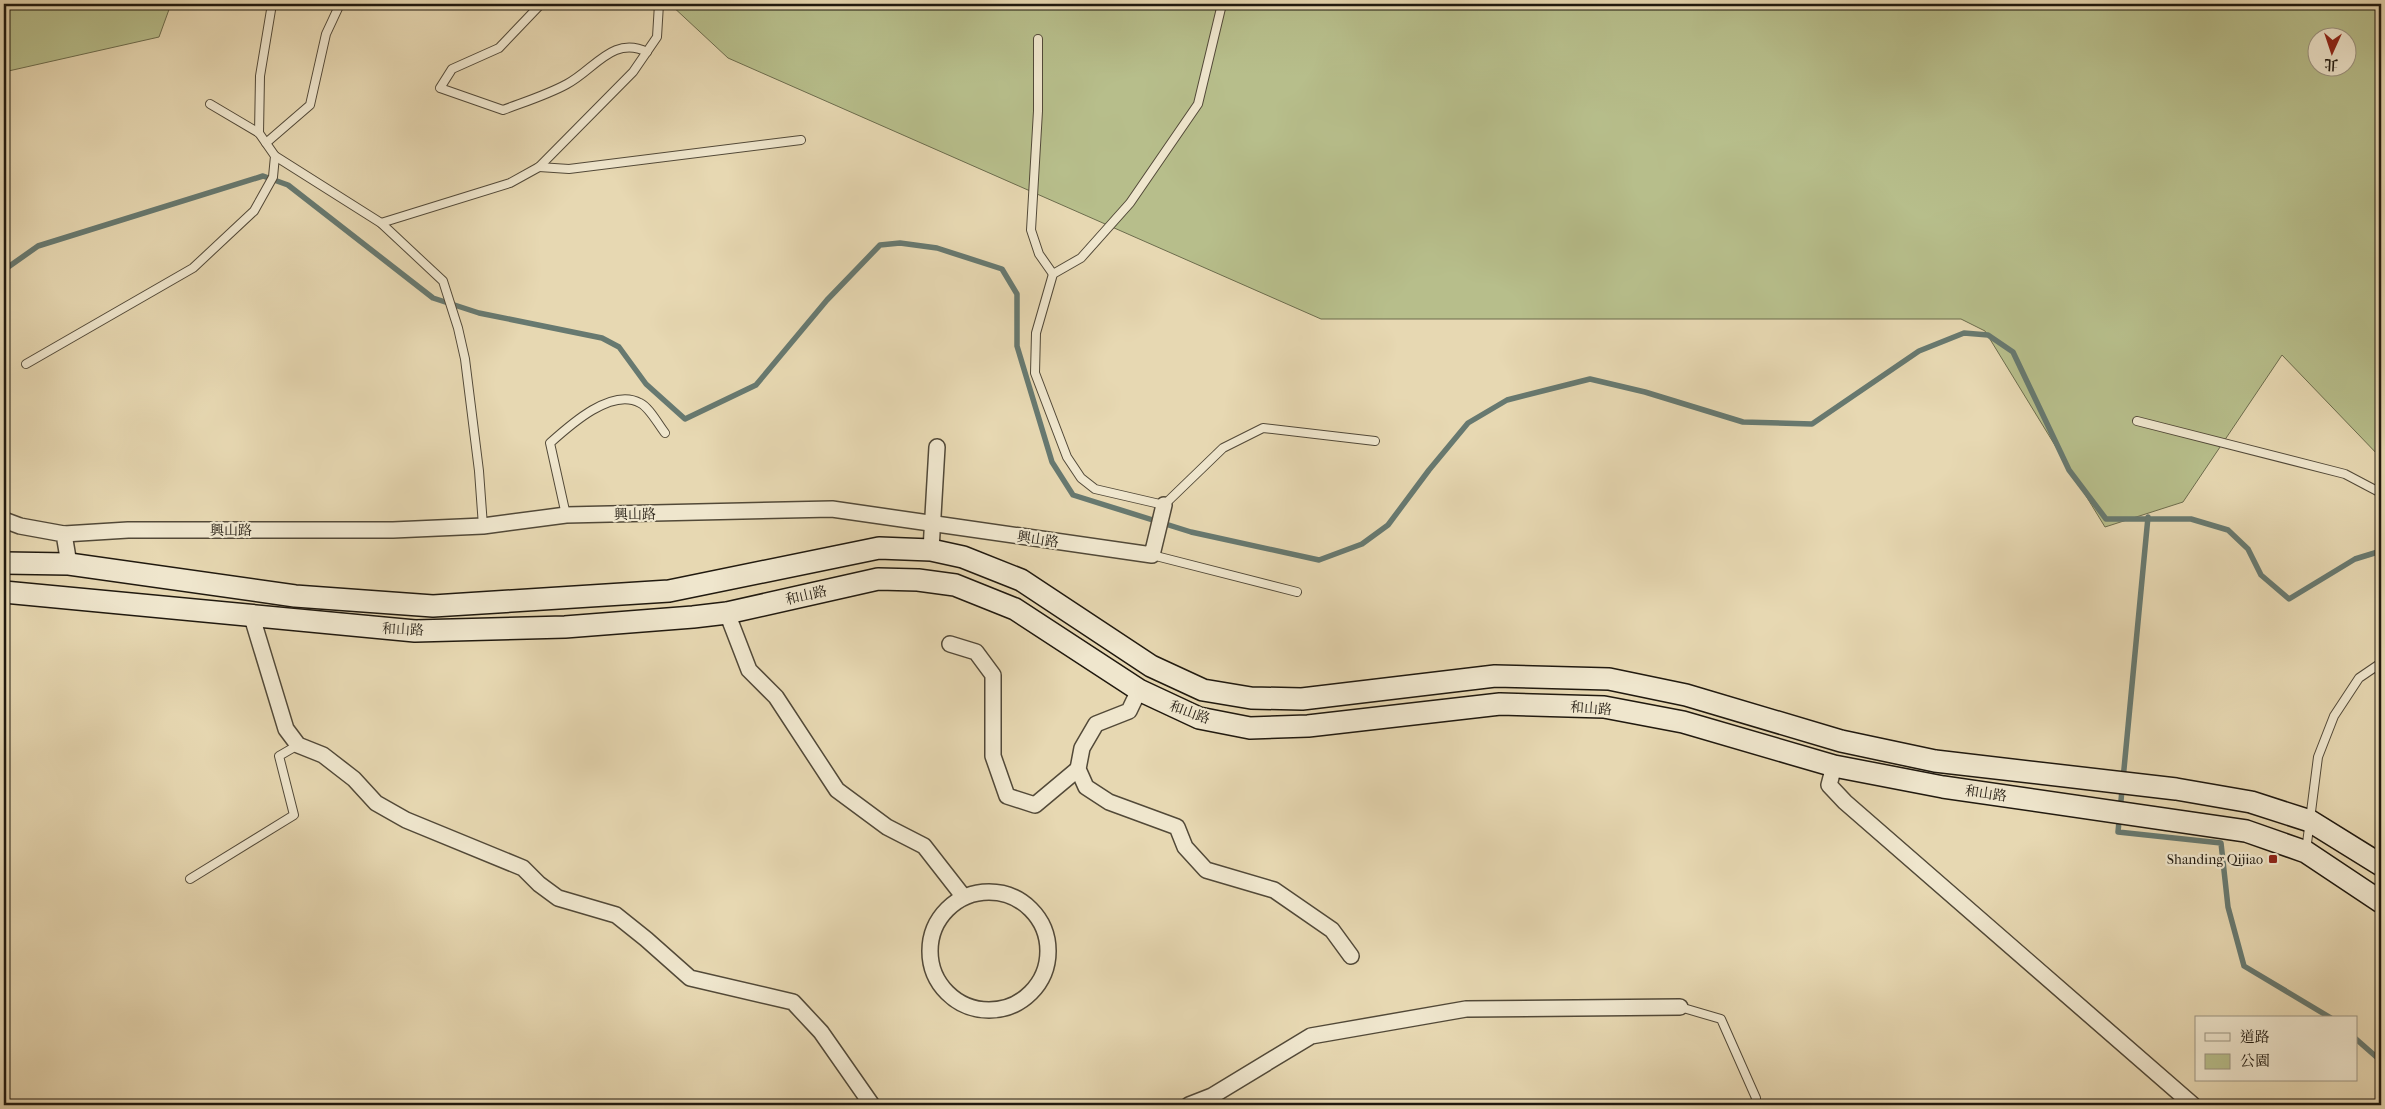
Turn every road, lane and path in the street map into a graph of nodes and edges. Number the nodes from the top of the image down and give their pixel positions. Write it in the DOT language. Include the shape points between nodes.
graph roads {
  1 [pos="272,4"];
  2 [pos="340,4"];
  3 [pos="542,4"];
  4 [pos="659,4"];
  5 [pos="1222,4"];
  6 [pos="1038,39"];
  7 [pos="646,52"];
  8 [pos="210,104"];
  9 [pos="259,133"];
  10 [pos="801,140"];
  11 [pos="266,143"];
  12 [pos="275,156"];
  13 [pos="539,167"];
  14 [pos="381,223"];
  15 [pos="1053,274"];
  16 [pos="26,364"];
  17 [pos="2137,421"];
  18 [pos="665,433"];
  19 [pos="1375,441"];
  20 [pos="937,447"];
  21 [pos="2381,493"];
  22 [pos="1164,505"];
  23 [pos="566,515"];
  24 [pos="4,520"];
  25 [pos="932,524"];
  26 [pos="482,526"];
  27 [pos="64,534"];
  28 [pos="931,550"];
  29 [pos="1152,555"];
  30 [pos="4,563"];
  31 [pos="69,564"];
  32 [pos="4,592"];
  33 [pos="1297,592"];
  34 [pos="727,613"];
  35 [pos="251,614"];
  36 [pos="950,644"];
  37 [pos="2381,663"];
  38 [pos="1138,690"];
  39 [pos="298,745"];
  40 [pos="1834,766"];
  41 [pos="1078,769"];
  42 [pos="2310,821"];
  43 [pos="2306,852"];
  44 [pos="2381,864"];
  45 [pos="190,879"];
  46 [pos="963,896"];
  47 [pos="2381,902"];
  48 [pos="1351,956"];
  49 [pos="1680,1007"];
  50 [pos="872,1105"];
  51 [pos="1189,1105"];
  52 [pos="1756,1105"];
  53 [pos="2193,1105"];
  1 -- 9 [label="lane" via="260,76"];
  2 -- 11 [label="lane" via="326,34 310,105"];
  3 -- 7 [label="lane" via="499,48 452,69 440,88 503,110 568,84 612,50 635,46"];
  4 -- 7 [label="lane" via="657,36"];
  5 -- 15 [label="lane" via="1198,104 1130,203 1081,258"];
  6 -- 15 [label="lane" via="1038,111 1031,230 1039,254"];
  7 -- 13 [label="lane" via="633,72"];
  8 -- 9 [label="lane"];
  9 -- 11 [label="lane"];
  10 -- 13 [label="lane" via="569,169"];
  11 -- 12 [label="lane"];
  12 -- 14 [label="lane"];
  12 -- 16 [label="lane" via="274,177 254,211 192,268"];
  13 -- 14 [label="lane" via="510,184"];
  14 -- 26 [label="lane" via="443,281 465,359 479,471"];
  15 -- 22 [label="lane" via="1036,333 1035,373 1067,457 1081,478 1095,489"];
  17 -- 21 [label="lane" via="2345,474"];
  18 -- 23 [label="lane" via="641,403 618,398 576,420 550,443"];
  19 -- 22 [label="lane" via="1262,428 1222,448"];
  20 -- 25 [label="street"];
  22 -- 29 [label="street"];
  23 -- 25 [label="street, 興山路" via="832,509"];
  23 -- 26 [label="street, 興山路"];
  24 -- 27 [label="street, 興山路"];
  25 -- 28 [label="street"];
  25 -- 29 [label="street, 興山路"];
  26 -- 27 [label="street, 興山路" via="393,530 128,530"];
  27 -- 31 [label="street"];
  28 -- 31 [label="main road, 和山路" via="879,548 669,590 433,606 295,596"];
  28 -- 42 [label="main road, 和山路" via="963,557 1022,580 1151,666 1203,690 1251,698 1302,699 1495,676 1609,679 1686,695 1841,741 1935,761 2176,789 2251,802"];
  29 -- 33 [label="lane"];
  30 -- 31 [label="main road, 和山路"];
  32 -- 35 [label="main road, 和山路"];
  34 -- 35 [label="main road, 和山路" via="565,627 415,631"];
  34 -- 38 [label="main road, 和山路" via="878,579 918,580 955,586 1015,609"];
  34 -- 46 [label="street" via="749,670 776,697 837,790 886,827 924,846"];
  35 -- 39 [label="street" via="286,729"];
  36 -- 41 [label="street" via="976,652 993,675 993,756 1007,796 1035,805"];
  37 -- 42 [label="lane" via="2359,678 2334,716 2318,757"];
  38 -- 40 [label="main road, 和山路" via="1199,718 1250,728 1308,726 1500,704 1604,707 1684,722"];
  38 -- 41 [label="street" via="1130,711 1096,724 1082,748"];
  39 -- 45 [label="lane" via="280,756 294,815"];
  39 -- 50 [label="street" via="323,755 354,779 376,803 406,820 523,868 558,898 616,916 690,978 794,1002 821,1032"];
  40 -- 43 [label="main road, 和山路" via="1943,787 2246,832"];
  40 -- 53 [label="street" via="1829,785 1844,802"];
  41 -- 48 [label="street" via="1086,787 1109,802 1177,827 1185,847 1206,870 1274,890 1332,930"];
  42 -- 43 [label="lane"];
  42 -- 44 [label="main road, 和山路"];
  43 -- 47 [label="main road, 和山路"];
  46 -- 46 [label="street" via="944,910 932,930 928,954 934,976 948,995 968,1007 992,1011 1014,1005 1033,991 1045,971 1049,948 1044,925 1029,907 1009,894 986,891"];
  49 -- 51 [label="street" via="1466,1009 1311,1036 1212,1096"];
  49 -- 52 [label="lane" via="1721,1019 1756,1098"];
}
